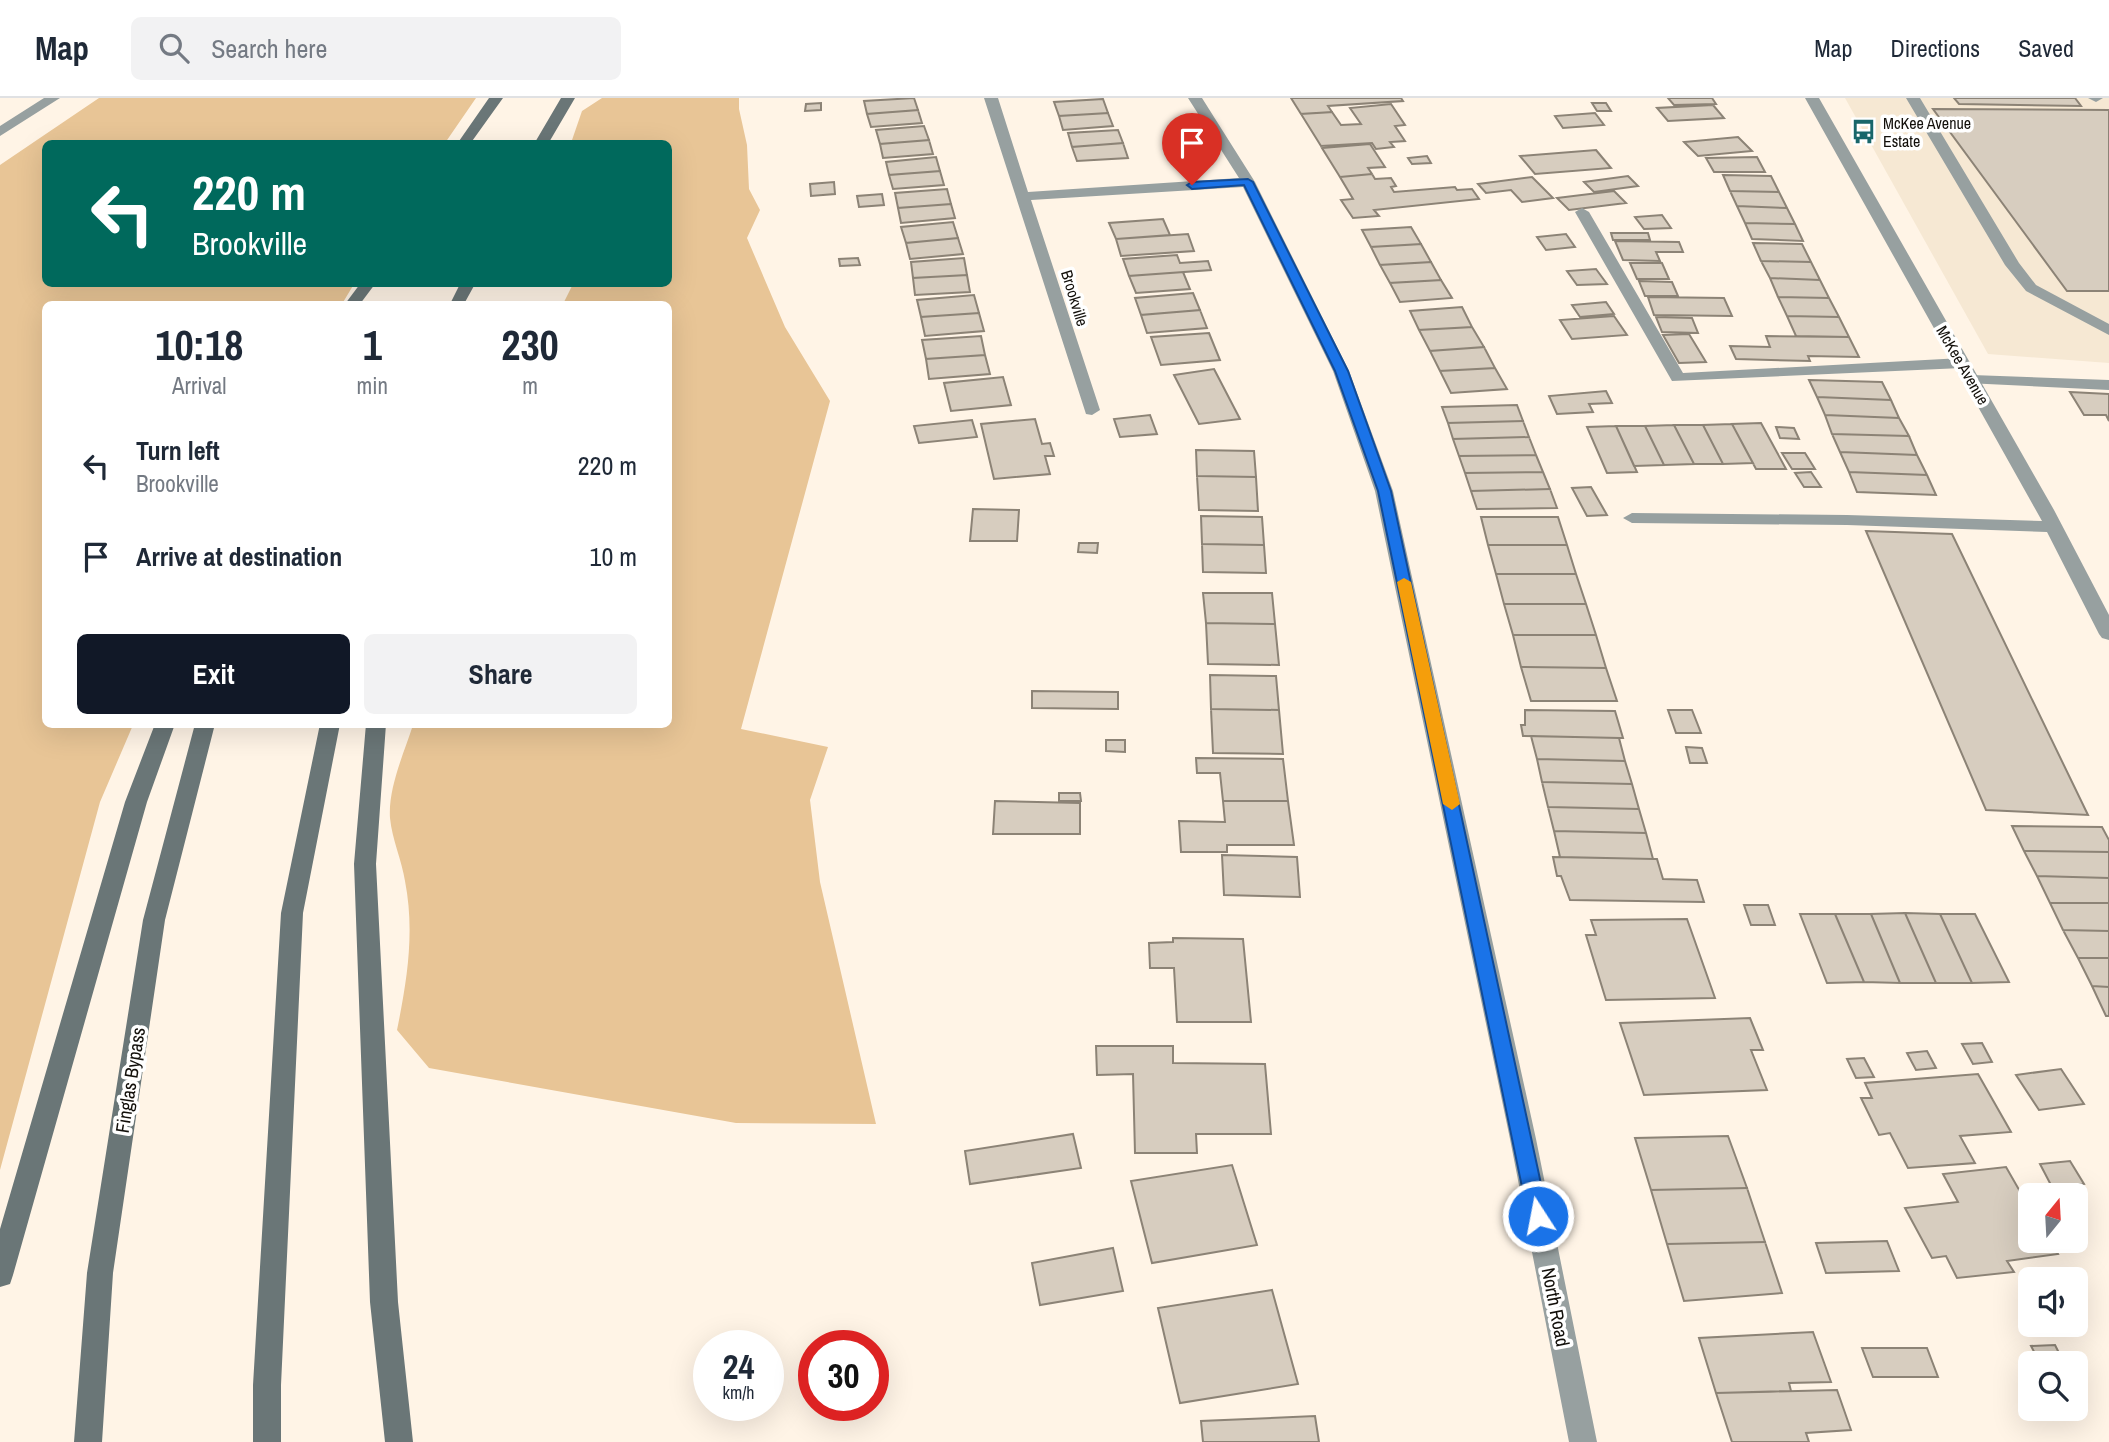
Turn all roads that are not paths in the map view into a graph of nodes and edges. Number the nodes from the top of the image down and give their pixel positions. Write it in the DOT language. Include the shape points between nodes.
graph roads {
  1 [pos="52,98"];
  2 [pos="496,98"];
  3 [pos="568,98"];
  4 [pos="991,98"];
  5 [pos="1195,98"];
  6 [pos="1812,98"];
  7 [pos="1913,98"];
  8 [pos="0,132"];
  9 [pos="466,140"];
  10 [pos="543,140"];
  11 [pos="1248,182"];
  12 [pos="1025,196"];
  13 [pos="1583,212"];
  14 [pos="366,287"];
  15 [pos="355,301"];
  16 [pos="2109,330"];
  17 [pos="1962,363"];
  18 [pos="1972,380"];
  19 [pos="2109,385"];
  20 [pos="1092,410"];
  21 [pos="1632,518"];
  22 [pos="2054,527"];
  23 [pos="2109,634"];
  24 [pos="163,728"];
  25 [pos="204,728"];
  26 [pos="329,728"];
  27 [pos="376,728"];
  28 [pos="0,1275"];
  29 [pos="88,1442"];
  30 [pos="267,1442"];
  31 [pos="398,1442"];
  32 [pos="1583,1442"];
  1 -- 8 [label="street"];
  2 -- 9 [label="main road"];
  3 -- 10 [label="main road"];
  4 -- 12 [label="street, Brookville"];
  5 -- 11 [label="street, North Road"];
  6 -- 17 [label="street, McKee Avenue"];
  7 -- 16 [label="street" via="2012,265 2031,288"];
  11 -- 12 [label="street"];
  11 -- 32 [label="street, North Road" via="1341,371 1384,491"];
  12 -- 20 [label="street, Brookville"];
  13 -- 17 [label="street" via="1678,378"];
  14 -- 15 [label="main road"];
  17 -- 18 [label="street, McKee Avenue"];
  18 -- 19 [label="street"];
  18 -- 22 [label="street, McKee Avenue"];
  21 -- 22 [label="street"];
  22 -- 23 [label="street, McKee Avenue"];
  24 -- 28 [label="main road" via="136,803"];
  25 -- 29 [label="main road, Finglas Bypass" via="154,920 100,1273"];
  26 -- 30 [label="main road" via="292,913"];
  27 -- 31 [label="main road" via="365,864 384,1302"];
}
